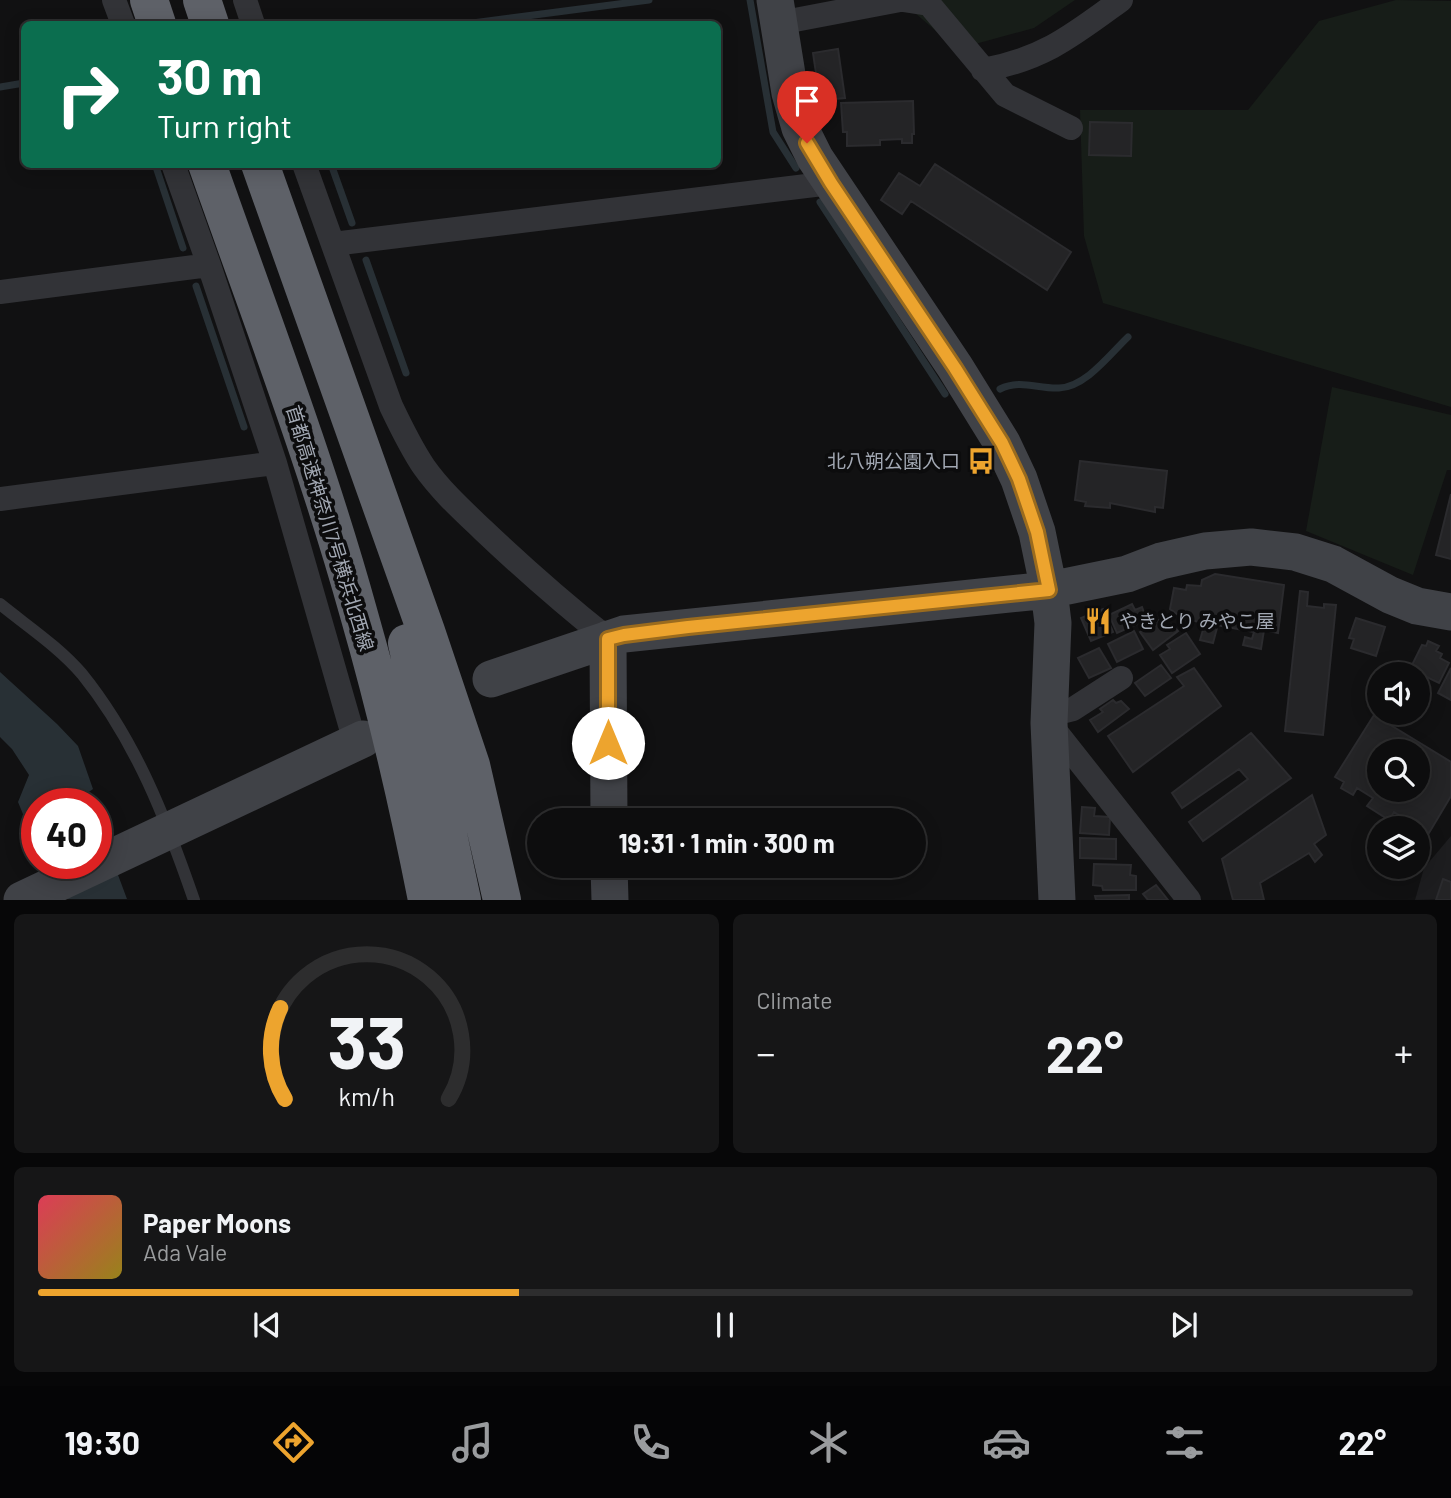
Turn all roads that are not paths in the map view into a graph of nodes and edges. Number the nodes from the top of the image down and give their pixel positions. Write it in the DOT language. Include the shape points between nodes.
graph roads {
  1 [pos="114,0"];
  2 [pos="149,0"];
  3 [pos="202,0"];
  4 [pos="244,0"];
  5 [pos="902,0"];
  6 [pos="1121,0"];
  7 [pos="777,11"];
  8 [pos="121,21"];
  9 [pos="157,21"];
  10 [pos="209,21"];
  11 [pos="252,21"];
  12 [pos="984,70"];
  13 [pos="1071,128"];
  14 [pos="174,168"];
  15 [pos="208,168"];
  16 [pos="261,168"];
  17 [pos="305,168"];
  18 [pos="831,183"];
  19 [pos="333,244"];
  20 [pos="209,265"];
  21 [pos="0,292"];
  22 [pos="362,454"];
  23 [pos="275,463"];
  24 [pos="0,499"];
  25 [pos="1049,590"];
  26 [pos="0,604"];
  27 [pos="1451,612"];
  28 [pos="608,639"];
  29 [pos="1121,678"];
  30 [pos="491,679"];
  31 [pos="1049,719"];
  32 [pos="359,741"];
  33 [pos="609,808"];
  34 [pos="164,832"];
  35 [pos="610,878"];
  36 [pos="22,900"];
  37 [pos="194,900"];
  38 [pos="427,900"];
  39 [pos="461,900"];
  40 [pos="502,900"];
  41 [pos="610,900"];
  42 [pos="1057,900"];
  43 [pos="1189,900"];
  1 -- 8 [label="street"];
  2 -- 9 [label="highway"];
  3 -- 10 [label="highway"];
  4 -- 11 [label="street"];
  5 -- 7 [label="street"];
  5 -- 12 [label="street" via="929,4"];
  6 -- 12 [label="street" via="1043,53"];
  7 -- 18 [label="street" via="800,128"];
  12 -- 13 [label="street" via="1005,95"];
  14 -- 20 [label="street"];
  15 -- 38 [label="highway, 首都高速神奈川7号横浜北西線" via="359,611"];
  16 -- 22 [label="highway"];
  17 -- 19 [label="street"];
  18 -- 19 [label="street"];
  18 -- 25 [label="street" via="1002,443 1037,532"];
  19 -- 28 [label="street" via="391,406 424,467 498,545"];
  20 -- 21 [label="street"];
  20 -- 23 [label="street"];
  22 -- 39 [label="highway" via="405,631"];
  22 -- 40 [label="highway" via="471,765"];
  23 -- 24 [label="street"];
  23 -- 32 [label="street"];
  25 -- 27 [label="street" via="1205,551 1251,547 1295,552 1333,564 1417,606"];
  25 -- 28 [label="street"];
  25 -- 31 [label="street"];
  26 -- 34 [label="lane" via="80,672 107,708 142,766"];
  28 -- 30 [label="street"];
  28 -- 33 [label="street"];
  29 -- 31 [label="street"];
  31 -- 42 [label="street"];
  31 -- 43 [label="street"];
  32 -- 34 [label="street"];
  34 -- 36 [label="street"];
  34 -- 37 [label="lane"];
  35 -- 41 [label="street"];
}
